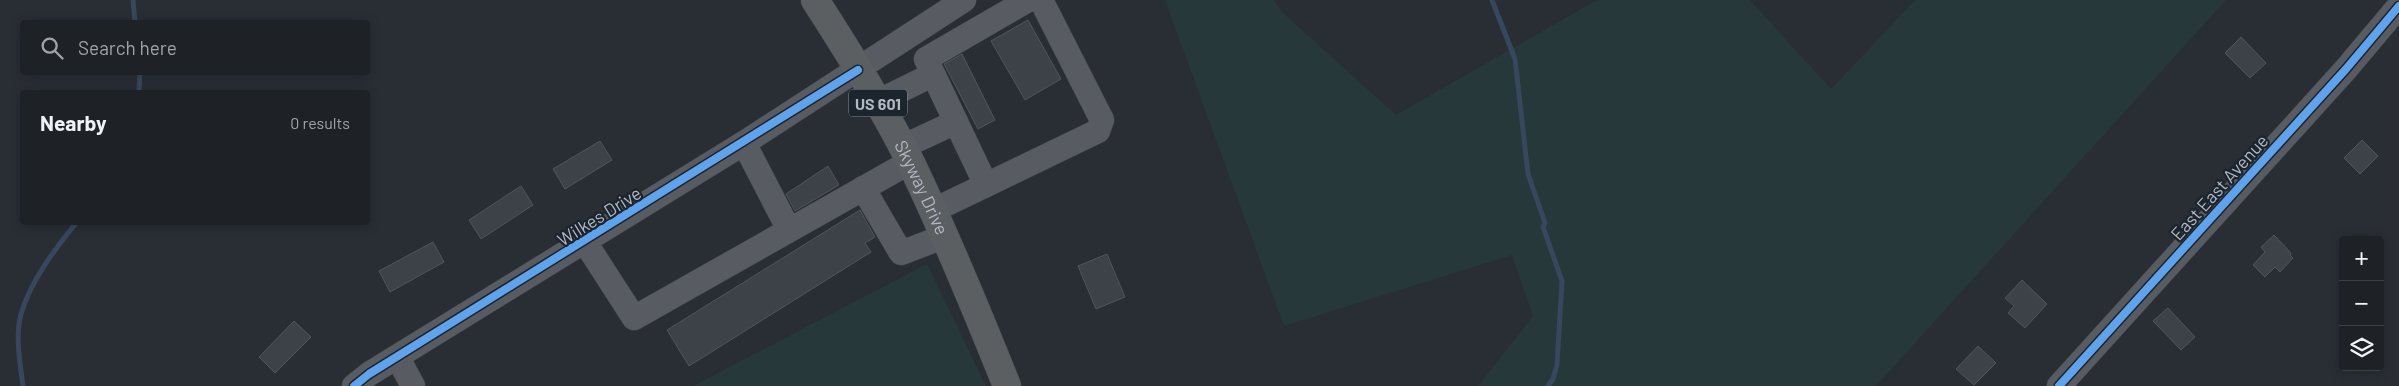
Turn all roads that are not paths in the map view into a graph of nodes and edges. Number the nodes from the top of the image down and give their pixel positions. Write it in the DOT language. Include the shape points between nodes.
graph roads {
  1 [pos="815,0"];
  2 [pos="964,0"];
  3 [pos="1028,0"];
  4 [pos="1041,0"];
  5 [pos="2399,6"];
  6 [pos="980,27"];
  7 [pos="858,70"];
  8 [pos="932,75"];
  9 [pos="877,102"];
  10 [pos="956,122"];
  11 [pos="744,143"];
  12 [pos="906,154"];
  13 [pos="986,185"];
  14 [pos="863,188"];
  15 [pos="932,211"];
  16 [pos="789,230"];
  17 [pos="943,237"];
  18 [pos="585,242"];
  19 [pos="398,358"];
  20 [pos="354,386"];
  21 [pos="413,386"];
  22 [pos="1007,386"];
  23 [pos="2059,386"];
  1 -- 7 [label="highway, Skyway Drive / US 601"];
  2 -- 6 [label="street"];
  2 -- 7 [label="street, Wilkes Drive"];
  3 -- 6 [label="street"];
  4 -- 13 [label="street" via="1102,120 1100,127 1094,134"];
  5 -- 23 [label="street, East East Avenue" via="2346,69"];
  6 -- 8 [label="street" via="929,56 926,62"];
  7 -- 9 [label="highway, Skyway Drive / US 601"];
  7 -- 11 [label="street, Wilkes Drive"];
  8 -- 9 [label="street"];
  8 -- 10 [label="street"];
  9 -- 12 [label="highway, Skyway Drive / US 601"];
  10 -- 12 [label="street"];
  10 -- 13 [label="street"];
  11 -- 16 [label="street"];
  11 -- 18 [label="street, Wilkes Drive"];
  12 -- 14 [label="street"];
  12 -- 15 [label="highway, Skyway Drive / US 601"];
  13 -- 15 [label="street"];
  14 -- 16 [label="street"];
  14 -- 17 [label="street" via="901,253"];
  15 -- 17 [label="highway, Skyway Drive / US 601"];
  16 -- 18 [label="street" via="634,318"];
  17 -- 22 [label="highway, Skyway Drive / US 601"];
  18 -- 19 [label="street, Wilkes Drive"];
  19 -- 20 [label="street, Wilkes Drive"];
  19 -- 21 [label="street"];
}
